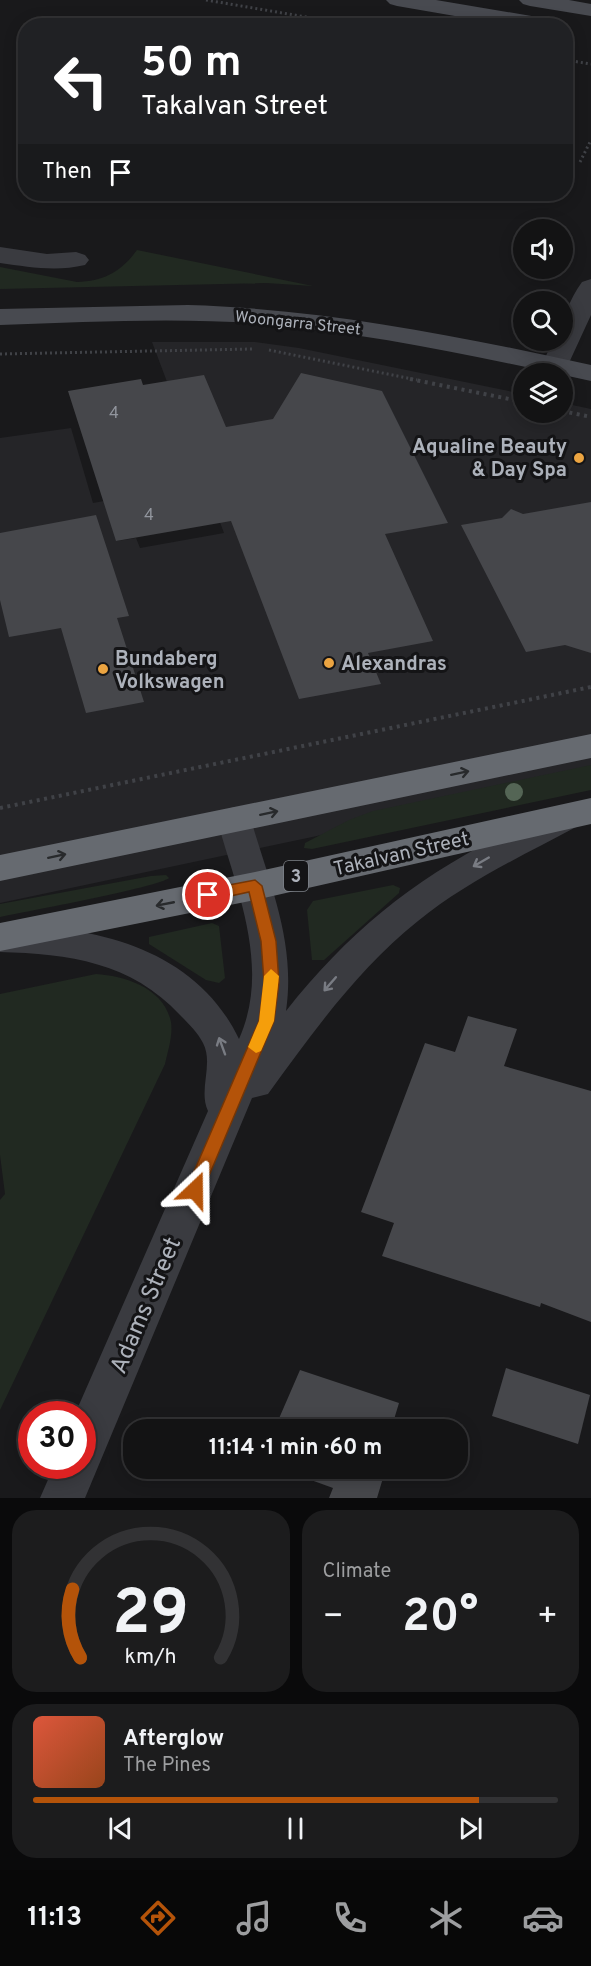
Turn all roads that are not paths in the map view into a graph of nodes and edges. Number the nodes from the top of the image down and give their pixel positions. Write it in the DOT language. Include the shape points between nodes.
graph roads {
  1 [pos="397,0"];
  2 [pos="530,0"];
  3 [pos="591,10"];
  4 [pos="520,18"];
  5 [pos="0,255"];
  6 [pos="76,260"];
  7 [pos="591,287"];
  8 [pos="0,317"];
  9 [pos="545,363"];
  10 [pos="556,363"];
  11 [pos="573,369"];
  12 [pos="591,373"];
  13 [pos="591,746"];
  14 [pos="580,813"];
  15 [pos="234,820"];
  16 [pos="0,868"];
  17 [pos="255,886"];
  18 [pos="0,938"];
  19 [pos="223,1124"];
  20 [pos="96,1418"];
  21 [pos="70,1479"];
  22 [pos="62,1498"];
  1 -- 4 [label="street"];
  2 -- 3 [label="street"];
  5 -- 6 [label="street" via="48,262"];
  7 -- 10 [label="street"];
  8 -- 9 [label="street, Woongarra Street" via="182,313 298,320 423,338"];
  11 -- 12 [label="street, Woongarra Street"];
  15 -- 13 [label="highway, one-way"];
  14 -- 17 [label="highway, Takalvan Street / 3"];
  14 -- 19 [label="street, one-way" via="478,863 406,910 372,939 308,1009"];
  16 -- 15 [label="highway, one-way"];
  15 -- 17 [label="street, Adams Street"];
  17 -- 18 [label="highway, Takalvan Street / 3, one-way"];
  17 -- 19 [label="street, Adams Street" via="269,941 272,982 266,1021"];
  19 -- 18 [label="street, one-way" via="226,1052 215,1028 196,1004 168,980 136,960 98,946 48,938"];
  19 -- 20 [label="street, Adams Street"];
  21 -- 22 [label="street"];
}
